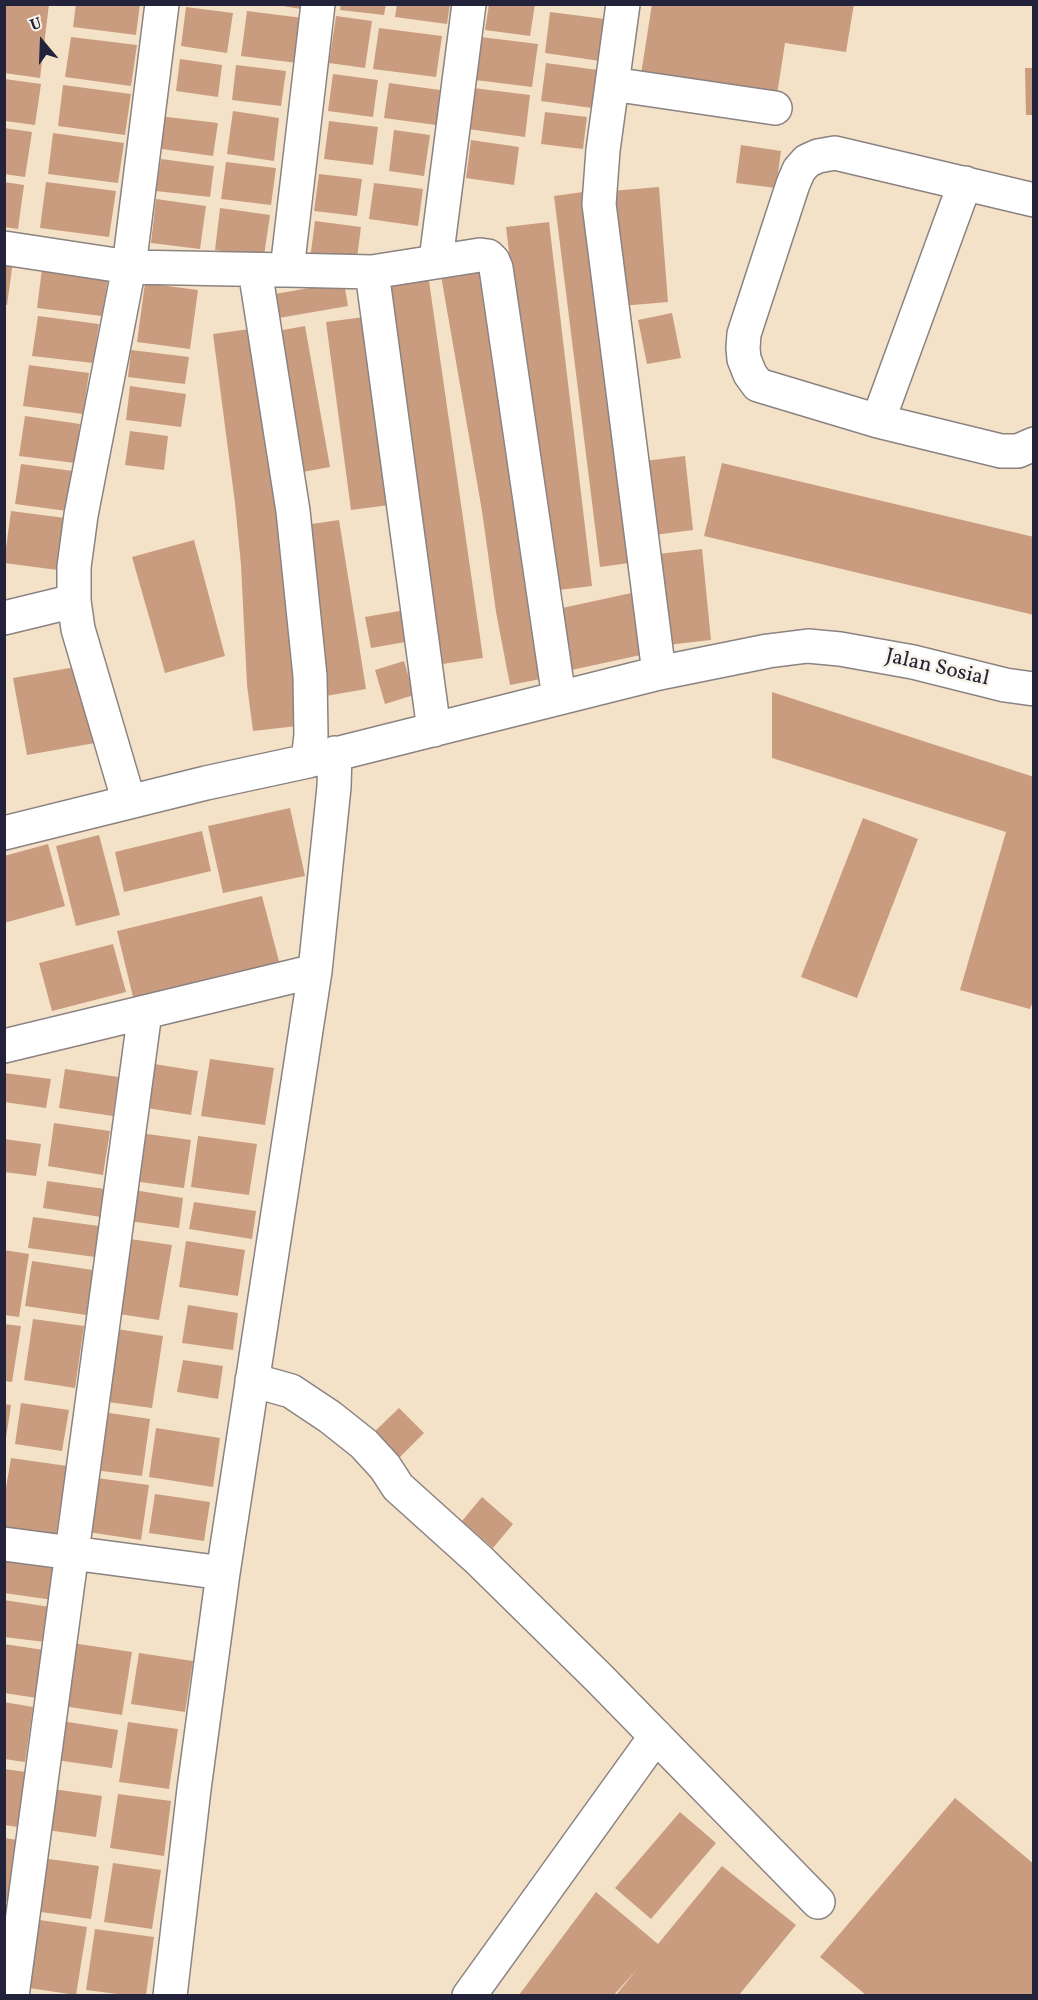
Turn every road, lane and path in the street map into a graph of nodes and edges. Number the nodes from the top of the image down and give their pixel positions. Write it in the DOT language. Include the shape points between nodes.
graph roads {
  1 [pos="162,4"];
  2 [pos="318,4"];
  3 [pos="469,4"];
  4 [pos="623,4"];
  5 [pos="612,84"];
  6 [pos="775,108"];
  7 [pos="965,183"];
  8 [pos="1034,200"];
  9 [pos="4,248"];
  10 [pos="436,260"];
  11 [pos="129,267"];
  12 [pos="271,270"];
  13 [pos="372,272"];
  14 [pos="878,421"];
  15 [pos="1034,444"];
  16 [pos="74,601"];
  17 [pos="4,618"];
  18 [pos="659,673"];
  19 [pos="1034,689"];
  20 [pos="559,698"];
  21 [pos="434,730"];
  22 [pos="321,757"];
  23 [pos="129,802"];
  24 [pos="4,833"];
  25 [pos="315,971"];
  26 [pos="145,1012"];
  27 [pos="4,1046"];
  28 [pos="252,1380"];
  29 [pos="4,1544"];
  30 [pos="72,1553"];
  31 [pos="223,1573"];
  32 [pos="656,1736"];
  33 [pos="818,1902"];
  34 [pos="12,1995"];
  35 [pos="170,1995"];
  36 [pos="469,1995"];
  1 -- 11 [label="street"];
  2 -- 12 [label="street"];
  3 -- 10 [label="street"];
  4 -- 5 [label="street"];
  5 -- 6 [label="street"];
  5 -- 18 [label="street" via="599,204"];
  7 -- 8 [label="street"];
  7 -- 14 [label="street"];
  7 -- 14 [label="street" via="835,153 807,161 799,170 744,334 744,359 758,385"];
  9 -- 11 [label="street"];
  10 -- 13 [label="street"];
  10 -- 20 [label="street" via="488,256 496,268"];
  11 -- 12 [label="street"];
  11 -- 16 [label="street" via="81,515"];
  12 -- 13 [label="street"];
  12 -- 22 [label="street" via="310,676 311,735"];
  13 -- 21 [label="street"];
  14 -- 15 [label="street" via="1001,451 1018,451"];
  16 -- 17 [label="street"];
  16 -- 23 [label="street" via="78,629"];
  18 -- 19 [label="street, Jalan Sosial" via="807,646 913,662"];
  18 -- 20 [label="street, Jalan Sosial"];
  20 -- 21 [label="street, Jalan Sosial"];
  21 -- 22 [label="street, Jalan Sosial"];
  22 -- 23 [label="street, Jalan Sosial"];
  22 -- 25 [label="street" via="334,787"];
  23 -- 24 [label="street, Jalan Sosial"];
  25 -- 26 [label="street"];
  25 -- 28 [label="street"];
  26 -- 27 [label="street"];
  26 -- 30 [label="street"];
  28 -- 31 [label="street"];
  28 -- 32 [label="street" via="291,1391 364,1444 398,1487 479,1560"];
  29 -- 30 [label="street"];
  30 -- 31 [label="street"];
  30 -- 34 [label="street"];
  31 -- 35 [label="street"];
  32 -- 33 [label="street"];
  32 -- 36 [label="street"];
}
